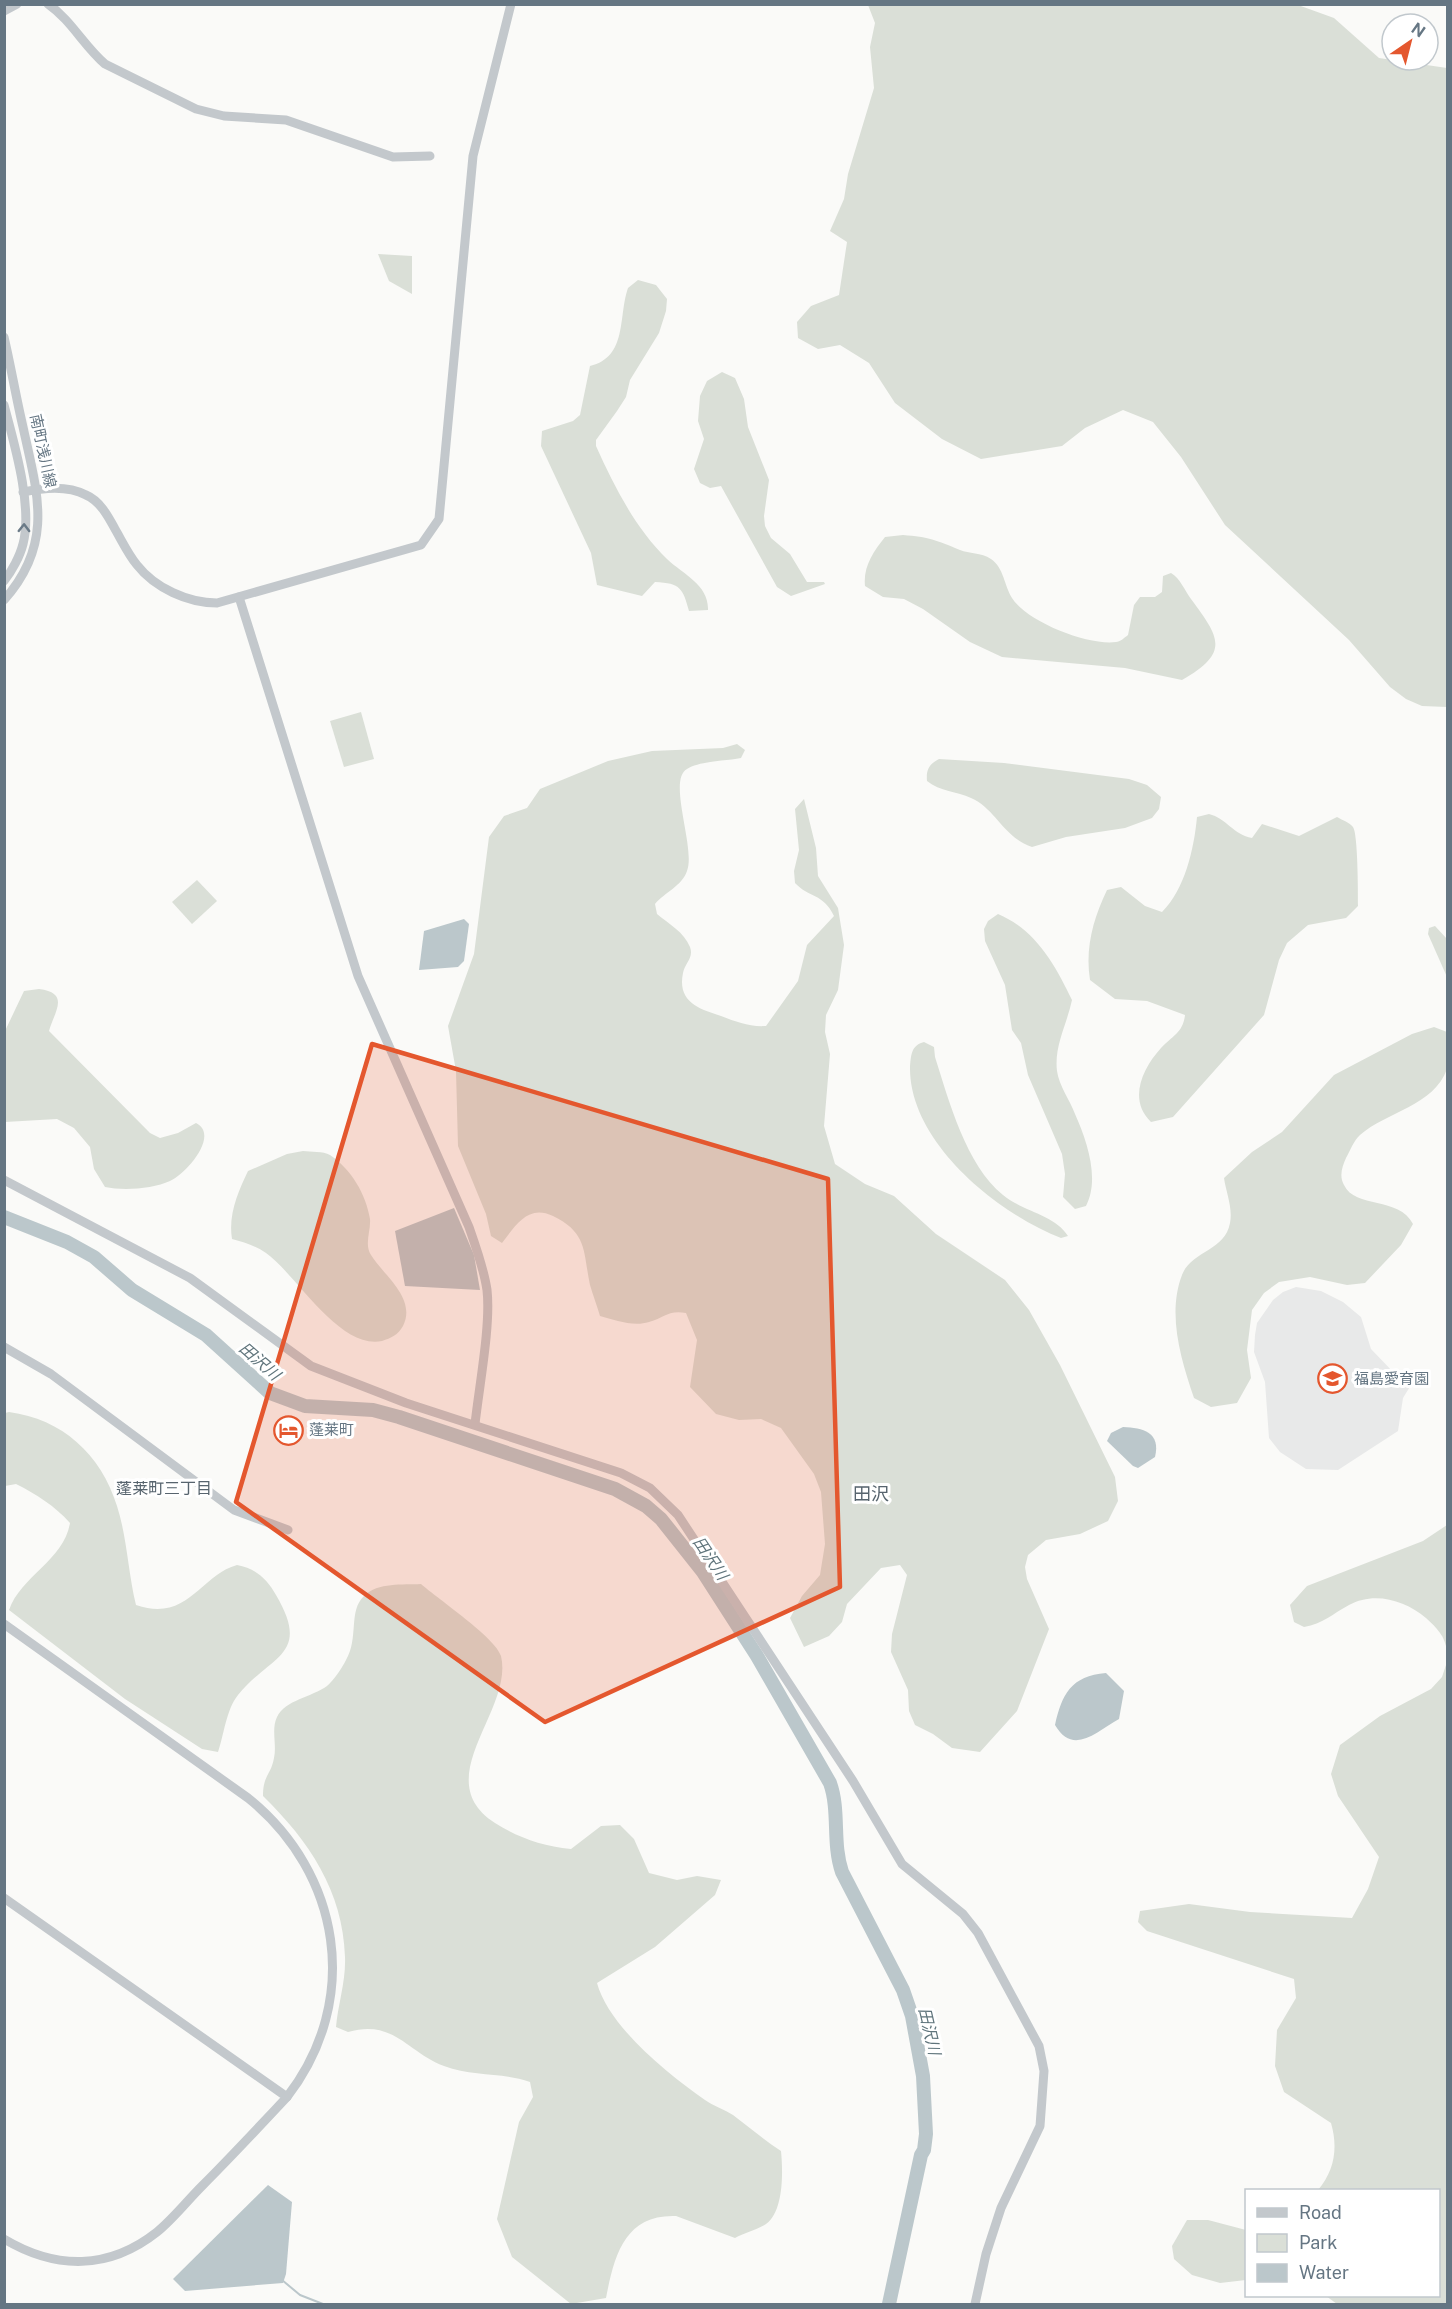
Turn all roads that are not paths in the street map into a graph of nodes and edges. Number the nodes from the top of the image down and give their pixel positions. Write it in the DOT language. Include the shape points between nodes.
graph roads {
  1 [pos="17,4"];
  2 [pos="48,4"];
  3 [pos="511,4"];
  4 [pos="4,11"];
  5 [pos="430,156"];
  6 [pos="4,337"];
  7 [pos="4,405"];
  8 [pos="38,489"];
  9 [pos="22,492"];
  10 [pos="4,581"];
  11 [pos="239,597"];
  12 [pos="4,600"];
  13 [pos="4,1180"];
  14 [pos="4,1347"];
  15 [pos="475,1424"];
  16 [pos="288,1530"];
  17 [pos="4,1624"];
  18 [pos="4,1898"];
  19 [pos="287,2097"];
  20 [pos="4,2239"];
  21 [pos="975,2304"];
  1 -- 4 [label="street"];
  2 -- 5 [label="street" via="105,64 196,110 286,120 393,157"];
  3 -- 11 [label="street" via="473,156 439,519 421,545"];
  6 -- 8 [label="street, 南町浅川線"];
  7 -- 9 [label="street, 南町浅川線"];
  8 -- 9 [label="street"];
  8 -- 11 [label="street" via="71,490 97,502 136,564 169,591 205,603"];
  8 -- 12 [label="street, 南町浅川線" via="39,516 33,549 26,568"];
  10 -- 9 [label="street, 南町浅川線, one-way" via="23,544"];
  11 -- 15 [label="street" via="358,976 469,1227 482,1269 487,1290 486,1326"];
  13 -- 15 [label="street" via="190,1278 326,1374"];
  14 -- 16 [label="street" via="51,1374 234,1510"];
  15 -- 21 [label="street" via="621,1473 643,1483 666,1502 700,1546 902,1864 963,1914 999,1969 1042,2056 1043,2115 1001,2208"];
  17 -- 19 [label="street" via="248,1798 285,1832 306,1863 320,1891 328,1922 332,1974 322,2031 300,2079"];
  18 -- 19 [label="street"];
  19 -- 20 [label="street" via="159,2231 132,2249 104,2259 64,2262 38,2256"];
}
